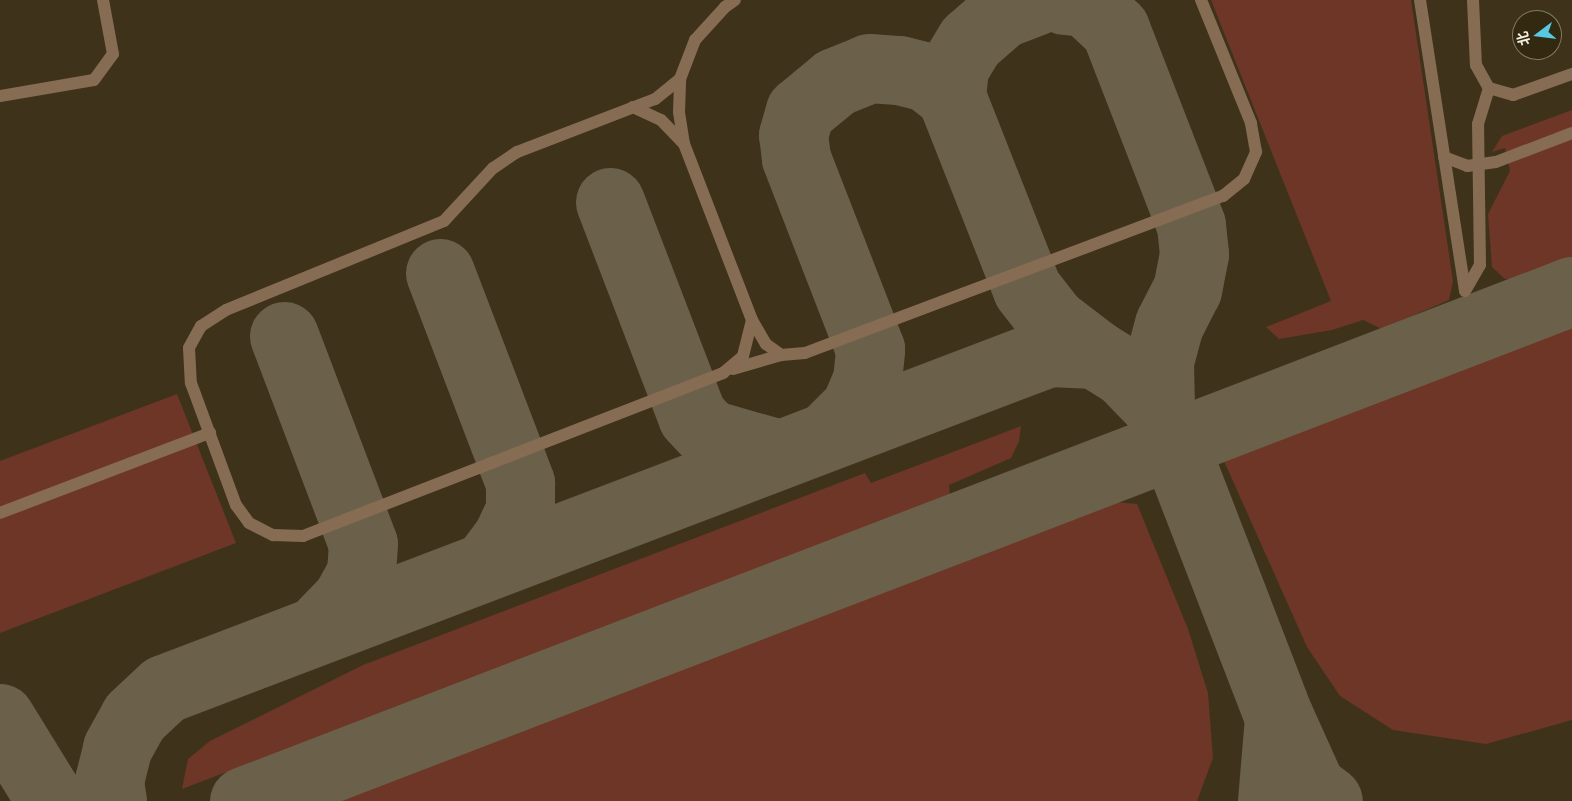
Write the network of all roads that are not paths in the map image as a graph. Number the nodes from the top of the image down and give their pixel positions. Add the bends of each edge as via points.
1 (103, 0) edge
2 (735, 0) edge
3 (1201, 0) edge
4 (1420, 0) edge
5 (1473, 0) edge
6 (1572, 74) edge
7 (680, 79) junction
8 (1489, 88) junction
9 (0, 96) edge
10 (633, 107) junction
11 (1572, 133) edge
12 (684, 144) junction
13 (1444, 157) junction
14 (1478, 165) junction
15 (752, 320) junction
16 (781, 355) junction
17 (723, 373) junction
18 (210, 434) junction
19 (0, 514) edge

1 - 9 street via 113,54 94,80
2 - 7 street via 724,7 695,40
3 - 16 street via 1251,124 1256,152 1244,179 1223,196 805,354
4 - 13 street
5 - 8 street via 1476,65
6 - 8 street via 1512,95
7 - 10 street via 655,99
7 - 12 street via 679,112
8 - 14 street via 1478,124
10 - 12 street via 661,120
10 - 18 street via 518,152 493,168 444,221 226,310 200,326 189,348 191,383
11 - 14 street via 1496,162
12 - 15 street
13 - 14 street via 1467,166
13 - 14 street via 1465,291 1480,265
15 - 16 street via 766,344
15 - 17 street via 743,356
16 - 17 street via 754,360
17 - 18 street via 303,536 273,534 249,523 236,505
18 - 19 street

